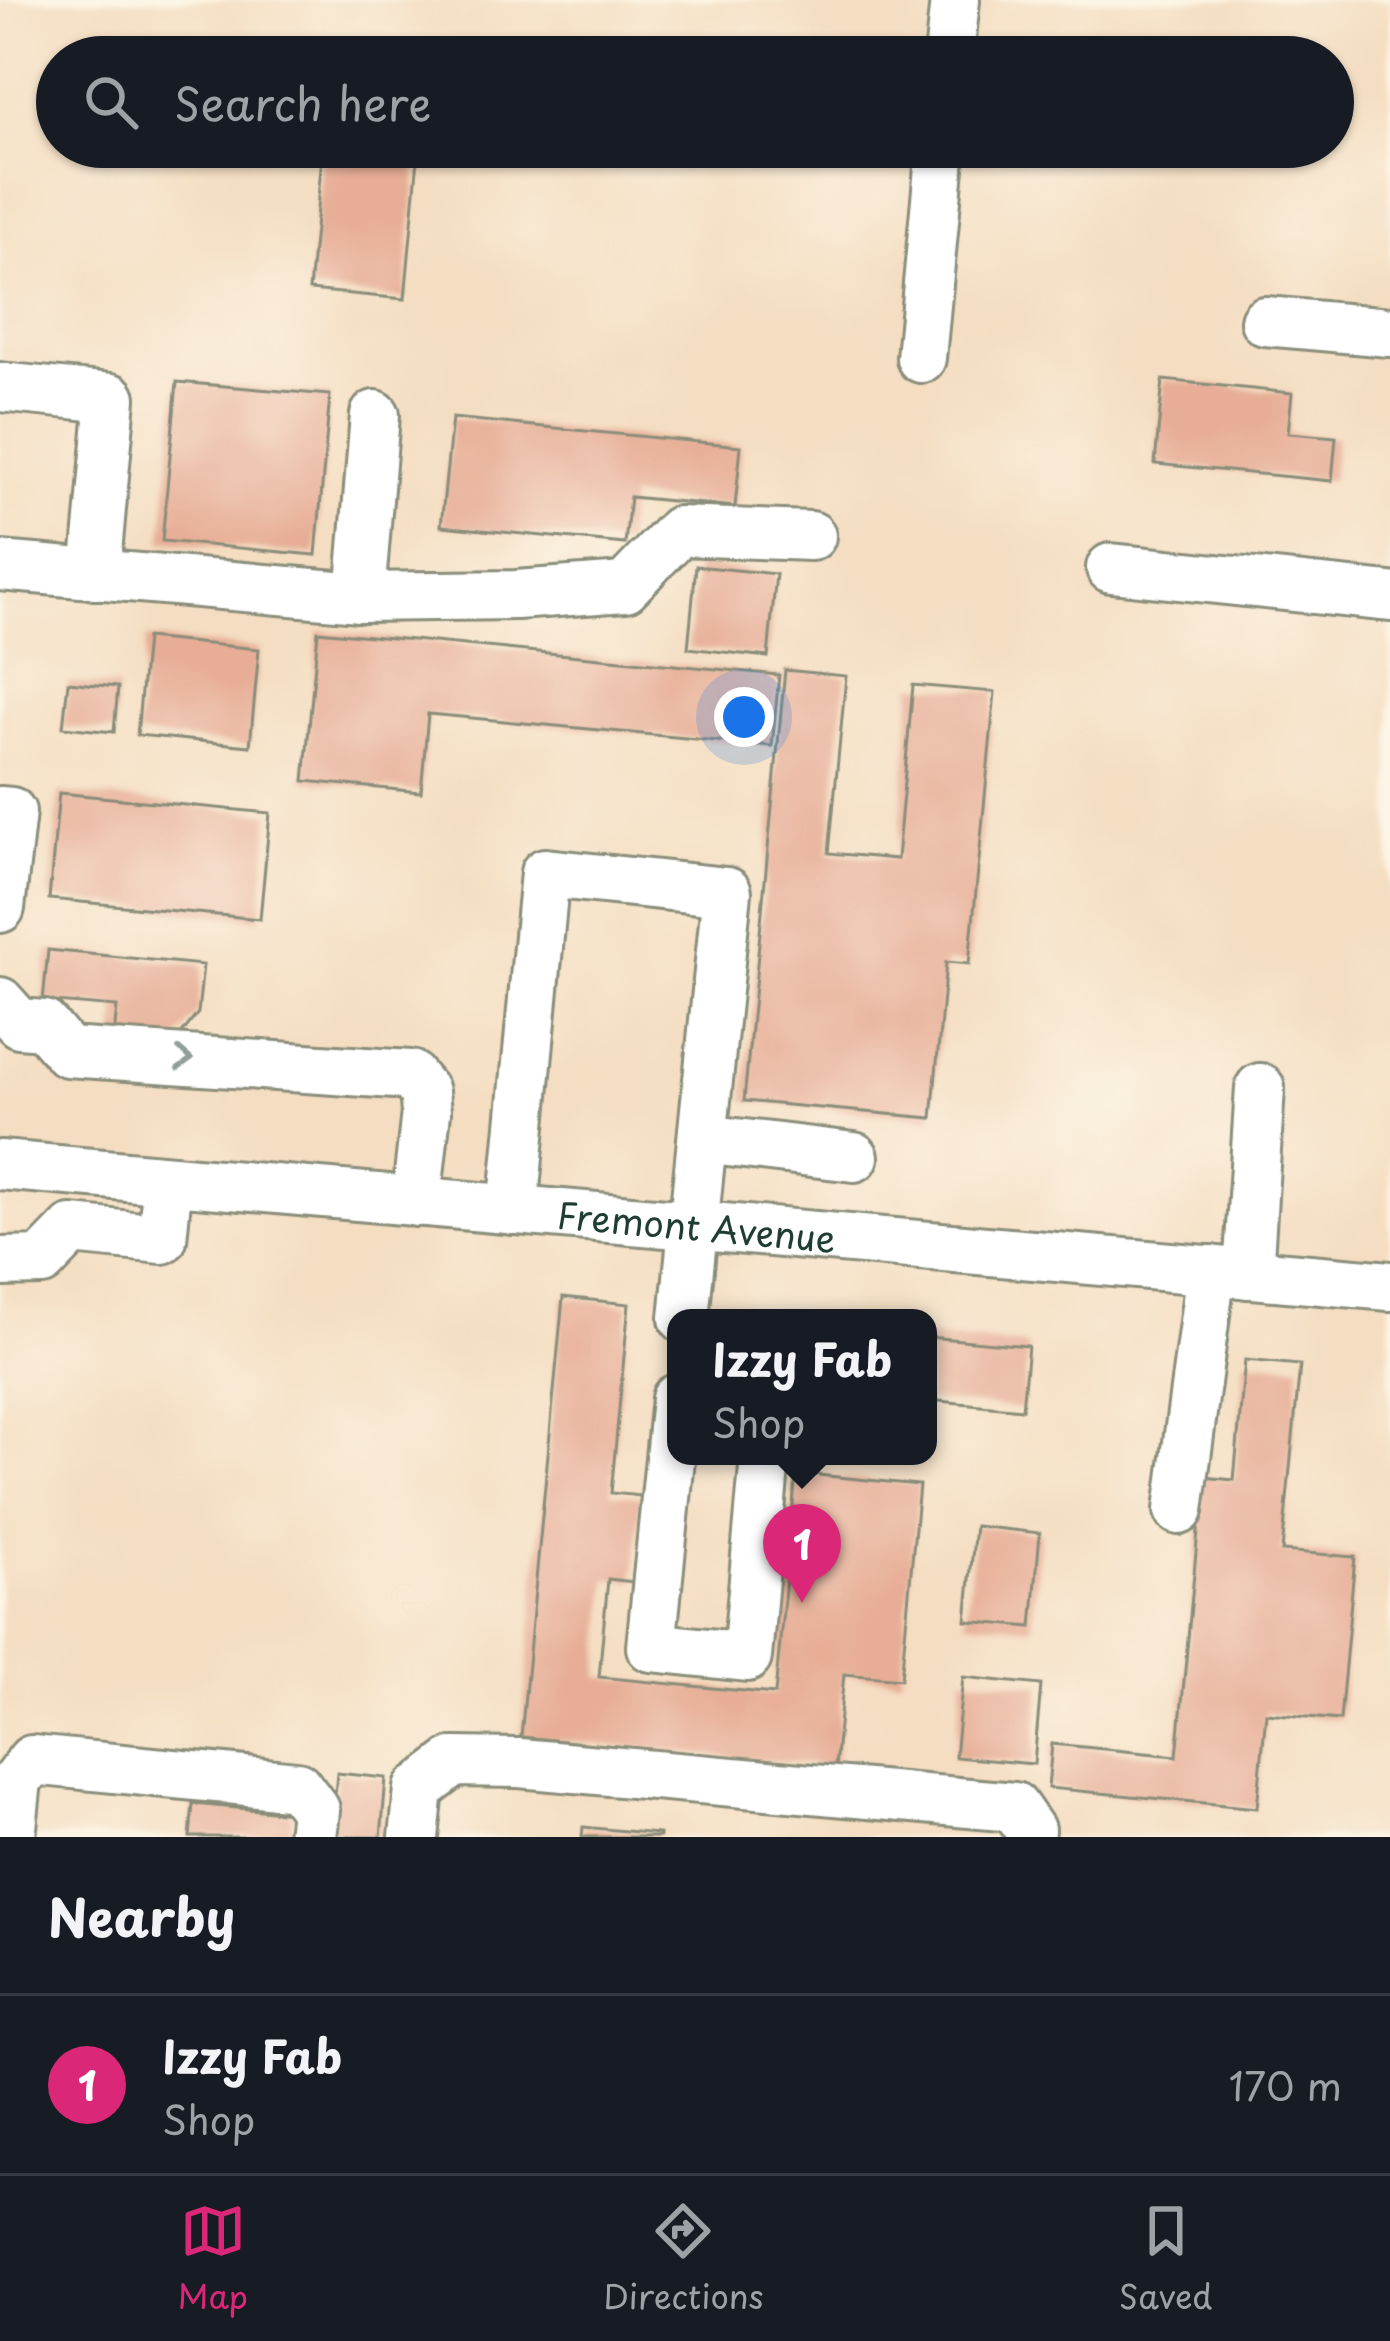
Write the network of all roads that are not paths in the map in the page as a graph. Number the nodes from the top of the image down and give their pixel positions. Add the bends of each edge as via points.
1 (955, 0) edge
2 (951, 36) edge
3 (939, 168) edge
4 (1265, 321) dead end
5 (1390, 332) edge
6 (921, 358) dead end
7 (0, 387) edge
8 (374, 415) dead end
9 (811, 536) dead end
10 (0, 566) edge
11 (1111, 568) dead end
12 (95, 575) junction
13 (360, 597) junction
14 (1390, 597) edge
15 (0, 811) edge
16 (0, 908) edge
17 (0, 1002) edge
18 (1260, 1088) dead end
19 (704, 1139) junction
20 (854, 1157) dead end
21 (0, 1165) edge
22 (169, 1180) junction
23 (416, 1202) junction
24 (513, 1210) junction
25 (696, 1226) junction
26 (0, 1262) edge
27 (1229, 1272) junction
28 (1390, 1286) edge
29 (685, 1309) edge
30 (671, 1465) edge
31 (764, 1465) edge
32 (1179, 1510) dead end
33 (11, 1837) edge
34 (312, 1837) edge
35 (414, 1837) edge
36 (1029, 1837) edge

1 - 2 street
3 - 6 street
4 - 5 street
7 - 12 street via 112,398
8 - 13 street
9 - 13 street via 679,532 625,587
10 - 12 street
11 - 14 street
12 - 13 street
15 - 16 street via 11,812
17 -> 23 street via 19,1022 44,1025 67,1052 410,1075 424,1092 426,1112
18 - 27 street
19 - 20 street
19 - 24 street via 727,892 545,873
19 - 25 street
21 - 22 street, Fremont Avenue
22 - 23 street, Fremont Avenue
22 - 26 street via 162,1239 72,1230 42,1261
23 - 24 street, Fremont Avenue
24 - 25 street, Fremont Avenue
25 - 27 street, Fremont Avenue
25 - 29 street
27 - 28 street, Fremont Avenue
27 - 32 street
30 - 31 street via 651,1647 746,1657
33 - 34 street via 17,1780 32,1760 297,1786 315,1810
35 - 36 street via 418,1789 454,1762 519,1762 1014,1807

